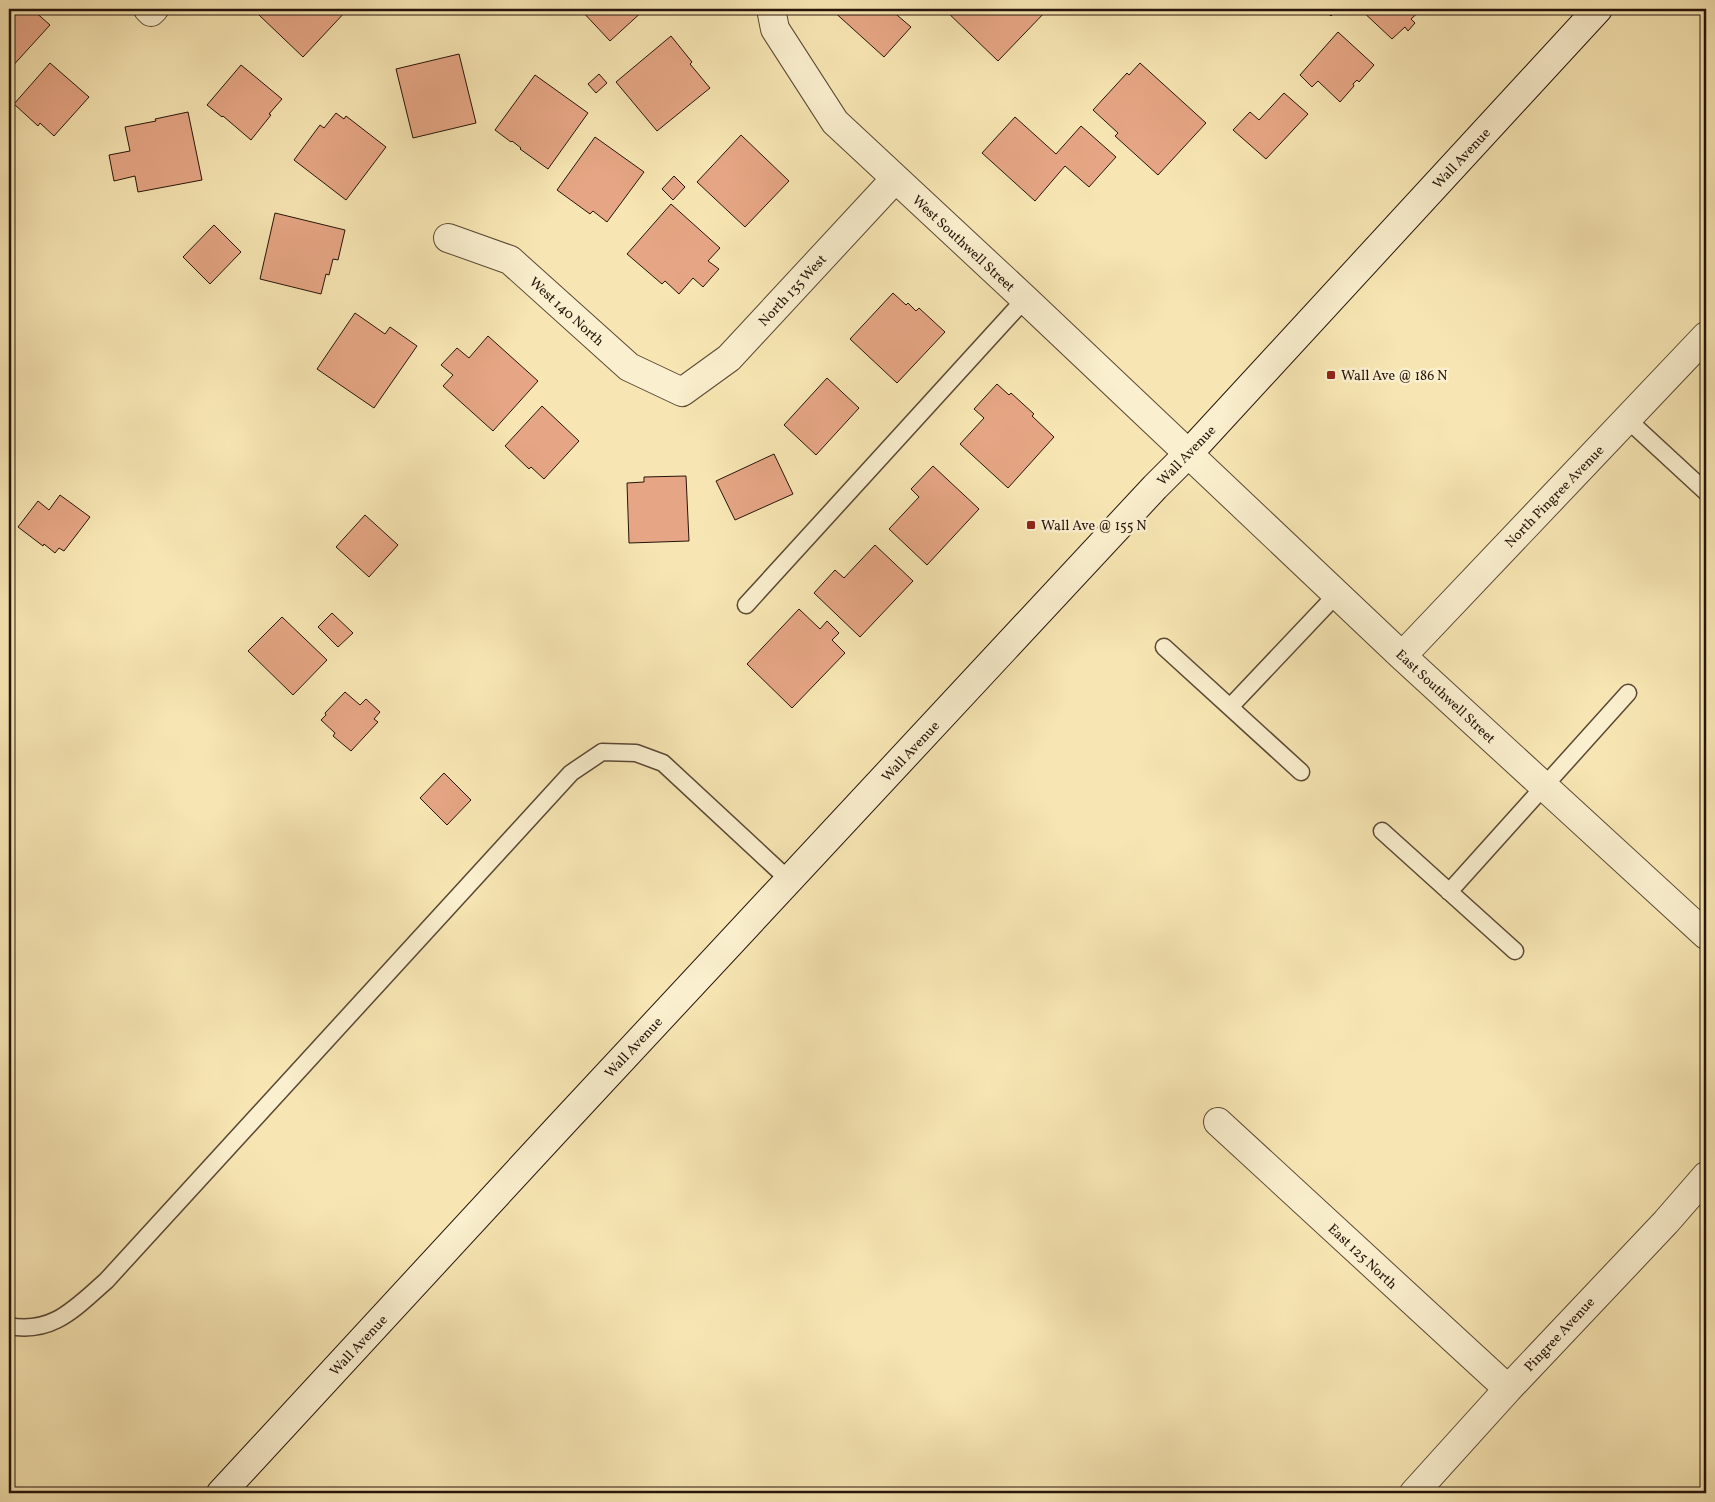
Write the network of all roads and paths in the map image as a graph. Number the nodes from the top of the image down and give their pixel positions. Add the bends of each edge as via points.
1 (771, 9) edge
2 (1598, 9) edge
3 (895, 179) junction
4 (448, 238) dead end
5 (1024, 299) junction
6 (1706, 336) edge
7 (682, 392) joint
8 (1628, 420) junction
9 (1188, 453) junction
10 (1706, 492) edge
11 (1337, 594) junction
12 (746, 605) dead end
13 (1164, 647) dead end
14 (1402, 656) junction
15 (1628, 693) dead end
16 (1230, 707) junction
17 (1302, 772) dead end
18 (1544, 787) junction
19 (1382, 831) dead end
20 (789, 880) junction
21 (1448, 892) junction
22 (1706, 935) edge
23 (1515, 952) dead end
24 (1218, 1122) dead end
25 (1706, 1176) edge
26 (9, 1326) edge
27 (1508, 1389) junction
28 (221, 1493) edge
29 (1414, 1493) edge

1 - 3 street, West Southwell Street via 775,29 835,122
2 - 9 street, Wall Avenue
3 - 5 street, West Southwell Street
3 - 7 street, North 135 West via 729,358
4 - 7 street, West 140 North via 510,260 629,367
5 - 9 street, West Southwell Street
5 - 12 lane
6 - 8 street, North Pingree Avenue
8 - 10 lane
8 - 14 street, North Pingree Avenue
9 - 11 street, East Southwell Street
9 - 20 street, Wall Avenue
11 - 14 street, East Southwell Street
11 - 16 lane
13 - 16 lane
14 - 18 street, East Southwell Street
15 - 18 lane
16 - 17 lane
18 - 21 lane
18 - 22 street, East Southwell Street
19 - 21 lane
20 - 26 lane via 663,763 636,753 602,752 571,773 106,1281 75,1308 50,1324 24,1329
20 - 28 street, Wall Avenue
21 - 23 lane
24 - 27 street, East 125 North
25 - 27 street, Pingree Avenue
27 - 29 street, Pingree Avenue

